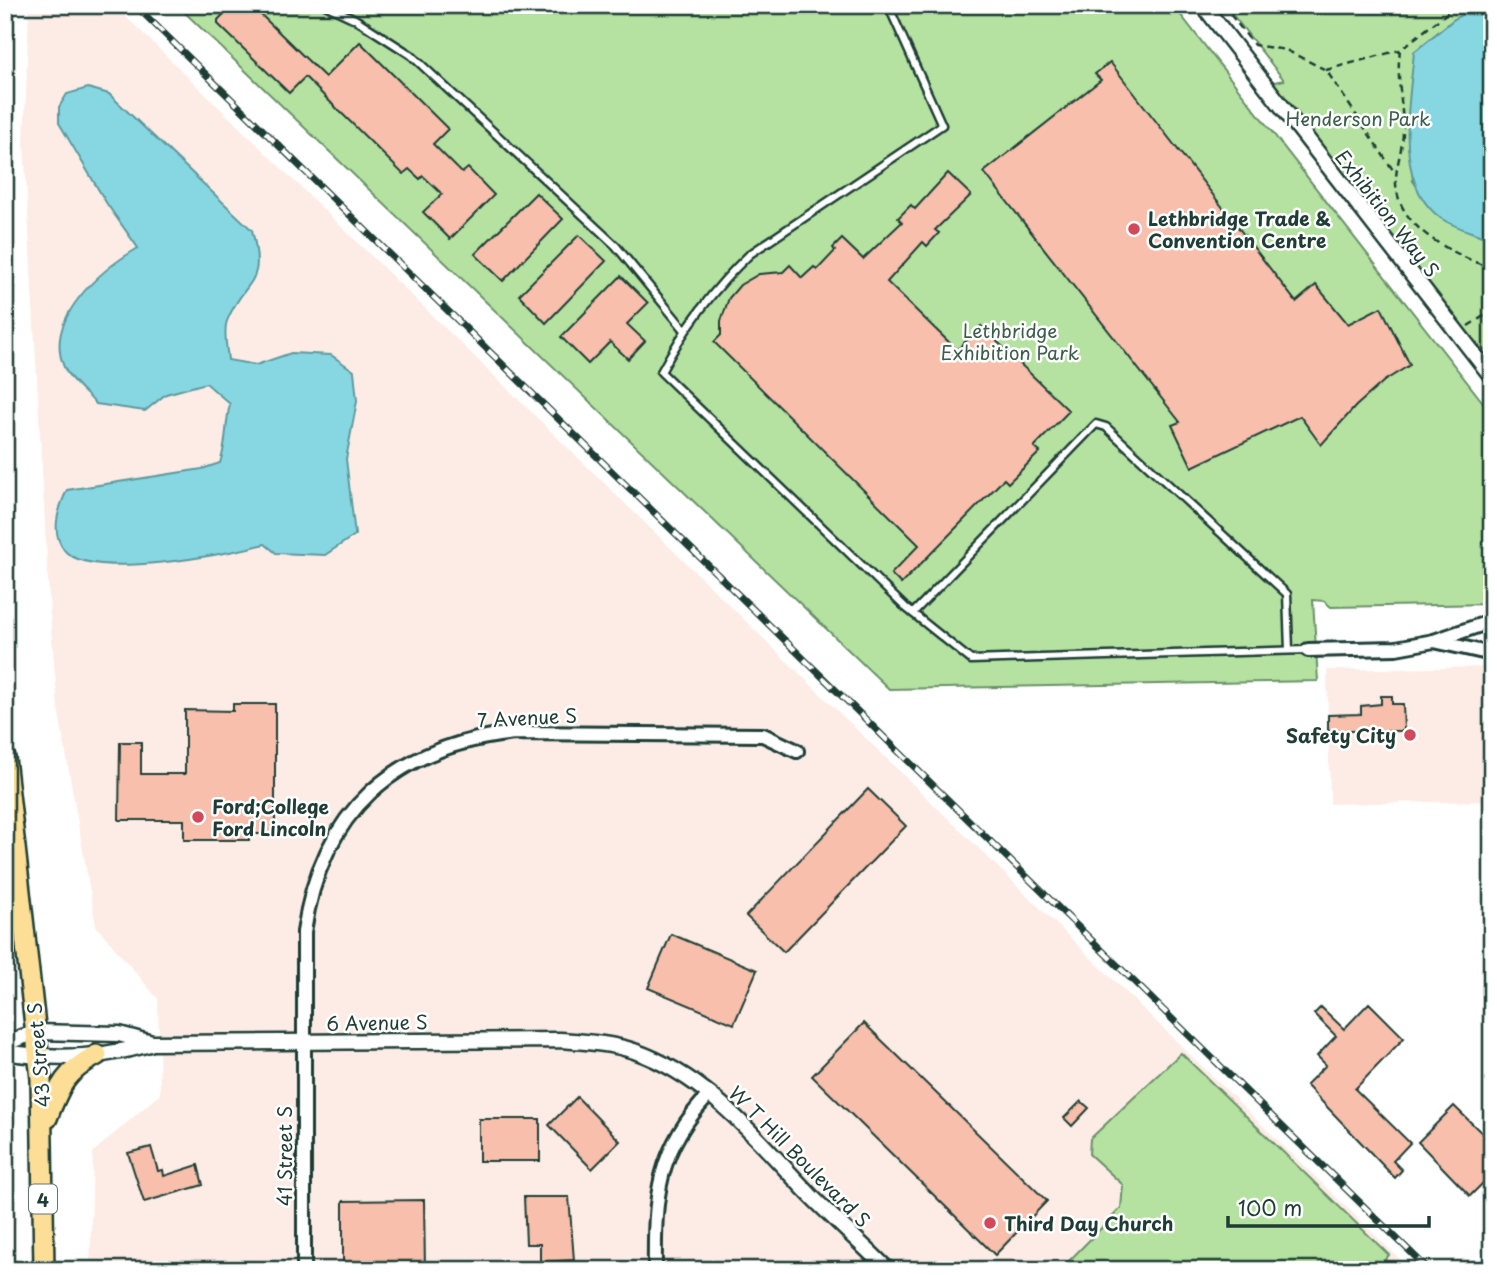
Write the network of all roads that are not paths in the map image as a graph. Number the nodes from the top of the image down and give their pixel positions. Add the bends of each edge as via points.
1 (325, 5) edge
2 (888, 5) edge
3 (1203, 5) edge
4 (684, 329) junction
5 (1492, 377) edge
6 (913, 613) junction
7 (1492, 621) edge
8 (1434, 641) junction
9 (1289, 650) junction
10 (1308, 650) joint
11 (1492, 654) edge
12 (797, 751) dead end
13 (5, 758) edge
14 (37, 1032) junction
15 (302, 1042) junction
16 (5, 1043) edge
17 (152, 1043) junction
18 (602, 1044) joint
19 (5, 1052) edge
20 (97, 1055) junction
21 (40, 1057) junction
22 (710, 1094) junction
23 (43, 1129) junction
24 (44, 1270) edge
25 (304, 1270) edge
26 (655, 1270) edge
27 (888, 1270) edge

1 - 4 lane via 411,55 616,246
2 - 4 lane via 942,125 750,254
3 - 5 street, Exhibition Way S
4 - 6 lane via 661,372
6 - 9 lane via 971,660
6 - 9 lane via 1096,424 1106,427 1287,594
7 - 8 street
8 - 10 street via 1396,648
8 - 11 street
9 - 10 lane
12 - 15 street, 7 Avenue S via 763,735 514,733 476,737 403,766 348,817 319,869 304,932
13 - 14 highway, 43 Street S / 4
14 - 16 street, 6 Avenue S
14 - 17 street, 6 Avenue S via 119,1034
14 - 21 highway, 43 Street S / 4
15 - 17 street, 6 Avenue S
15 - 18 street, 6 Avenue S
15 - 25 street, 41 Street S
17 - 20 street, 6 Avenue S via 116,1055
18 - 22 street, W T Hill Boulevard S via 635,1051
19 - 21 street, 6 Avenue S
20 - 21 street, 6 Avenue S
20 - 23 highway via 65,1079
21 - 23 highway, 43 Street S / 4
22 - 26 street via 682,1126 662,1171 654,1213
22 - 27 street, W T Hill Boulevard S
23 - 24 highway, 43 Street S / 4

